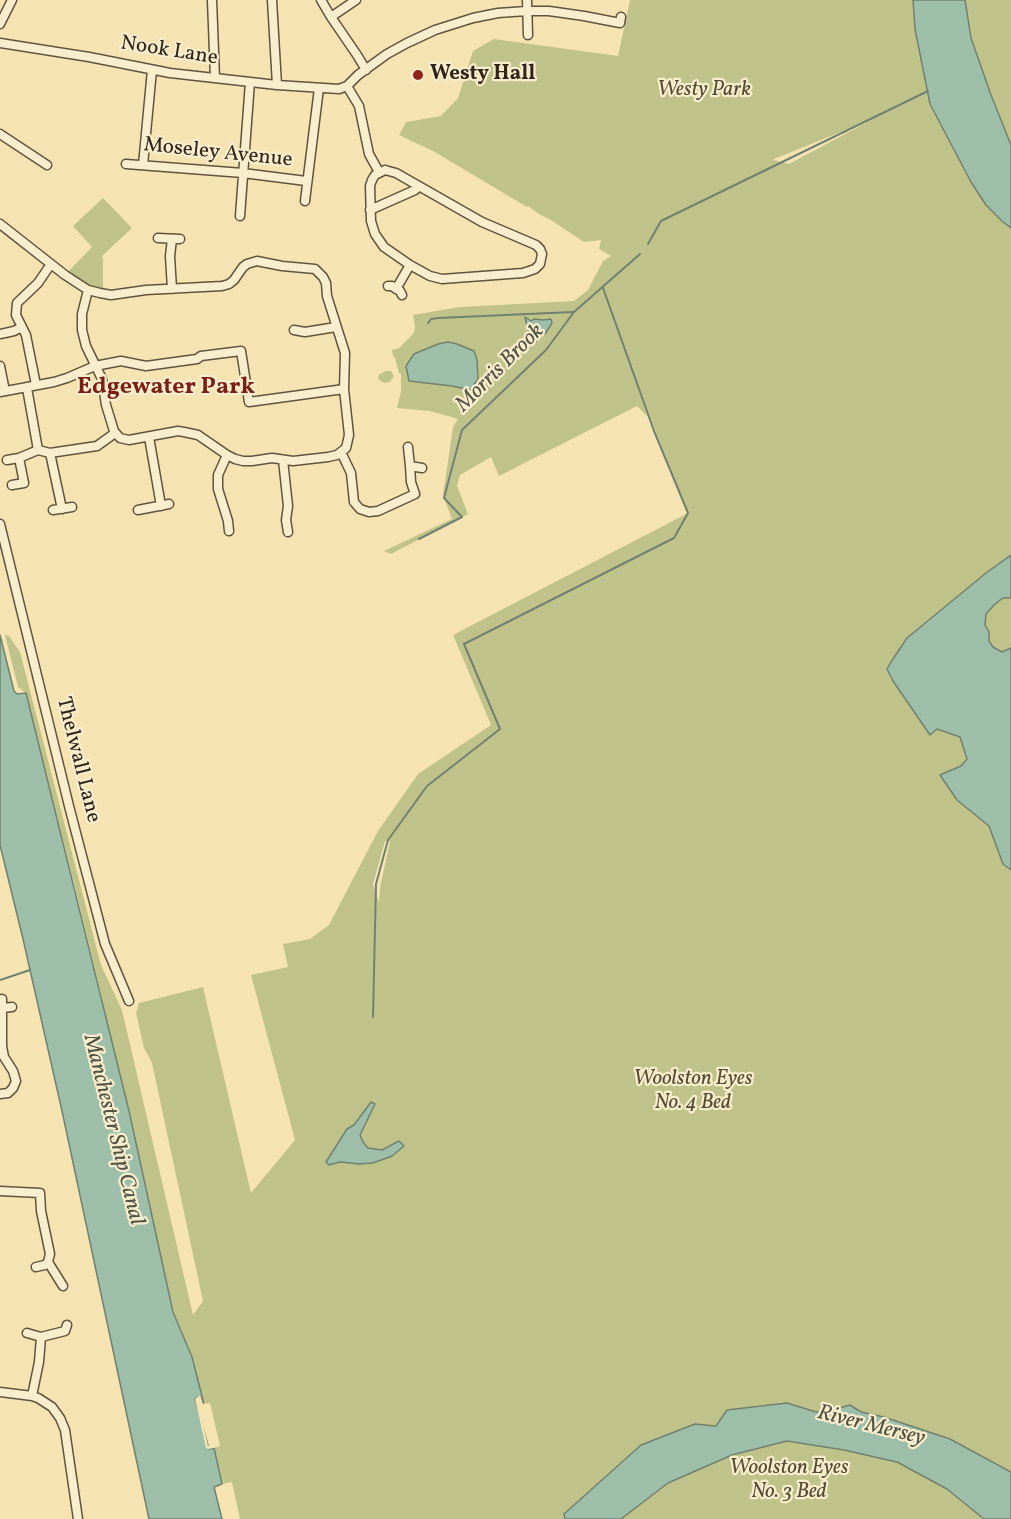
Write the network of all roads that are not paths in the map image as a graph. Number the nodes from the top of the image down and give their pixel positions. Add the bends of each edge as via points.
1 (12, 0) edge
2 (212, 0) edge
3 (272, 0) edge
4 (321, 0) edge
5 (356, 0) edge
6 (526, 0) edge
7 (527, 11) junction
8 (331, 17) junction
9 (621, 17) dead end
10 (0, 24) edge
11 (528, 35) dead end
12 (0, 43) edge
13 (152, 70) junction
14 (366, 70) junction
15 (215, 78) junction
16 (250, 82) junction
17 (277, 85) junction
18 (347, 86) junction
19 (319, 88) junction
20 (0, 134) edge
21 (126, 164) dead end
22 (47, 165) dead end
23 (143, 165) junction
24 (379, 172) junction
25 (243, 173) junction
26 (306, 181) junction
27 (418, 186) junction
28 (305, 201) dead end
29 (370, 210) junction
30 (240, 216) dead end
31 (2, 230) edge
32 (158, 238) dead end
33 (51, 264) junction
34 (410, 265) junction
35 (172, 289) junction
36 (88, 290) junction
37 (395, 290) dead end
38 (22, 327) junction
39 (336, 327) junction
40 (294, 330) dead end
41 (0, 334) edge
42 (0, 366) edge
43 (95, 366) junction
44 (36, 385) junction
45 (27, 388) junction
46 (344, 389) junction
47 (3, 392) edge
48 (115, 433) junction
49 (149, 437) junction
50 (408, 447) dead end
51 (38, 450) junction
52 (341, 452) junction
53 (50, 453) junction
54 (227, 455) junction
55 (19, 458) junction
56 (7, 460) dead end
57 (283, 460) junction
58 (410, 466) junction
59 (422, 468) dead end
60 (12, 485) dead end
61 (63, 509) dead end
62 (138, 510) dead end
63 (0, 524) edge
64 (229, 531) dead end
65 (288, 532) dead end
66 (2, 999) dead end
67 (129, 1001) dead end
68 (12, 1007) dead end
69 (2, 1008) junction
70 (0, 1094) edge
71 (0, 1191) edge
72 (48, 1262) junction
73 (36, 1267) dead end
74 (63, 1286) dead end
75 (67, 1332) dead end
76 (27, 1333) dead end
77 (41, 1337) junction
78 (0, 1392) edge
79 (32, 1396) junction
80 (78, 1519) edge

1 - 10 street
2 - 15 street
3 - 17 street
4 - 8 street
5 - 8 street
6 - 7 street
7 - 9 street via 620,23
7 - 11 street
7 - 14 street via 486,15 435,30 387,54
8 - 14 street
12 - 13 street, Nook Lane
13 - 15 street, Nook Lane
13 - 23 street
14 - 18 street
15 - 16 street, Nook Lane
16 - 17 street, Nook Lane
16 - 25 street
17 - 19 street, Nook Lane
18 - 19 street, Nook Lane
18 - 24 street via 359,106 369,154
19 - 26 street
20 - 22 street
21 - 23 street, Moseley Avenue
23 - 25 street, Moseley Avenue
24 - 27 street via 391,171
24 - 29 street via 370,186
25 - 26 street, Moseley Avenue
25 - 30 street
26 - 28 street
27 - 29 street
27 - 34 street via 482,222 536,245 541,259 536,269 524,273 442,279
29 - 34 street via 375,234 384,247
31 - 33 street
32 - 35 street via 176,239 170,256
33 - 36 street
33 - 38 street via 17,303 16,315
34 - 37 street
35 - 36 street via 111,294
35 - 39 street via 229,284 252,262 309,267 326,283
36 - 43 street via 82,330
38 - 41 street
38 - 44 street
39 - 40 street
39 - 46 street via 345,353
42 - 47 street
43 - 44 street
43 - 46 street via 121,361 146,366 241,351 249,402
43 - 48 street
44 - 45 street
45 - 47 street
45 - 51 street
46 - 52 street via 349,435
48 - 49 street via 129,440
48 - 53 street via 97,446
49 - 54 street via 178,431 191,433
49 - 62 street via 165,505
50 - 58 street
51 - 53 street
51 - 55 street
52 - 57 street
52 - 58 street via 351,473 354,502 369,512 415,494
53 - 61 street
54 - 57 street via 252,462
54 - 64 street via 218,475 218,489
55 - 56 street
55 - 60 street via 24,483
57 - 65 street
58 - 59 street
63 - 67 street, Thelwall Lane via 105,944
66 - 69 street
68 - 69 street
69 - 70 street via 4,1057 16,1082 8,1093
71 - 72 street via 45,1193 40,1211 50,1254
72 - 73 street
72 - 74 street
75 - 77 street
76 - 77 street
77 - 79 street
78 - 79 street
79 - 80 street via 52,1407 63,1423

